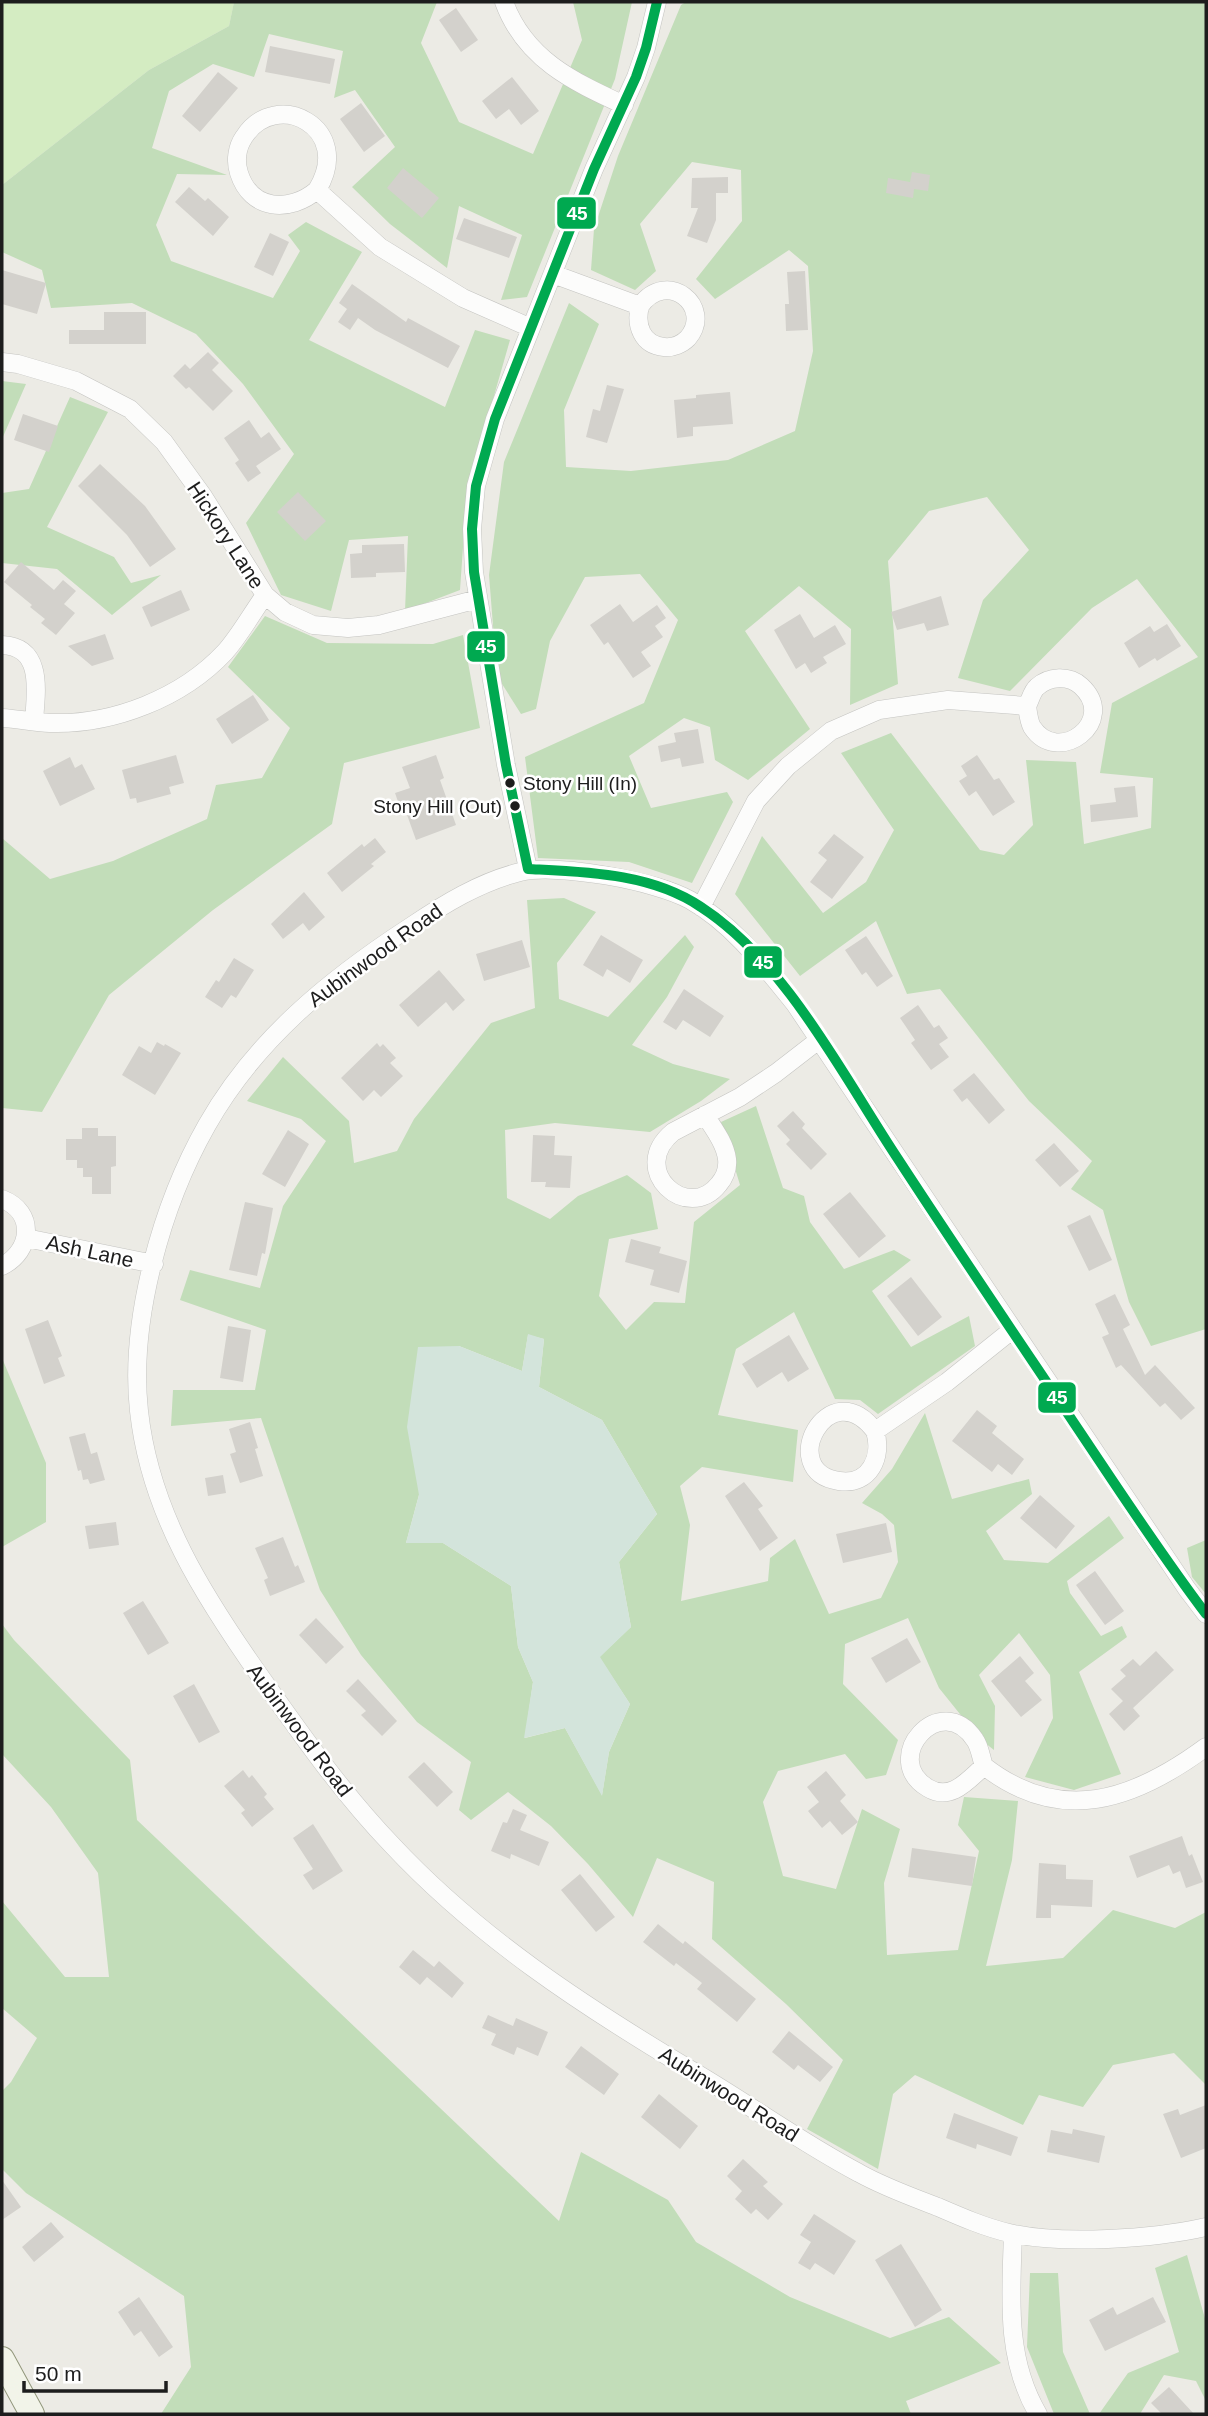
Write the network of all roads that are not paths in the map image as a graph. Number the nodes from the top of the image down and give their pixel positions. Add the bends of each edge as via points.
1 (504, 2) edge
2 (657, 2) edge
3 (624, 105) junction
4 (317, 190) junction
5 (553, 274) junction
6 (640, 306) dead end
7 (531, 328) junction
8 (2, 362) edge
9 (265, 594) junction
10 (478, 599) junction
11 (2, 645) edge
12 (1027, 706) dead end
13 (2, 718) edge
14 (34, 721) junction
15 (528, 869) junction
16 (701, 907) junction
17 (820, 1040) junction
18 (705, 1115) junction
19 (2, 1199) edge
20 (26, 1238) junction
21 (154, 1264) junction
22 (2, 1266) edge
23 (1012, 1330) junction
24 (875, 1431) dead end
25 (1206, 1614) edge
26 (1206, 1747) edge
27 (984, 1766) junction
28 (1206, 2227) edge
29 (1013, 2234) junction
30 (2, 2359) edge
31 (32, 2414) edge
32 (1038, 2414) edge

1 - 3 street via 512,23 535,51 573,81
2 - 3 street via 646,48
3 - 5 street
4 - 4 street via 325,177 326,145 307,121 276,115 248,130 240,142 237,163 252,195 278,206 292,205
4 - 7 street via 380,247 463,298
5 - 6 street
5 - 7 street
7 - 10 street via 495,419 475,486 472,529
8 - 9 street, Hickory Lane via 76,381 130,408 164,442
9 - 10 street, Hickory Lane via 285,612 313,625 348,628 379,625
9 - 14 street via 225,652 186,684 146,705 106,718
10 - 15 street
11 - 14 street via 18,649 33,666
12 - 16 street via 948,700 879,710 831,731 788,765 757,801
13 - 14 street
15 - 16 street via 648,884
15 - 21 street, Aubinwood Road via 458,896 417,922 328,985 278,1031 244,1069 206,1127 174,1198
16 - 17 street via 768,970
17 - 18 street via 776,1073
17 - 23 street
18 - 18 street via 673,1132 658,1150 657,1173 671,1192 682,1197 694,1198 715,1189 726,1169 727,1157
19 - 20 street, Ash Lane via 18,1209
20 - 21 street, Ash Lane
20 - 22 street, Ash Lane via 21,1250
21 - 29 street, Aubinwood Road via 141,1319 137,1379 144,1442 165,1514 224,1626 363,1814 453,1904 517,1957 590,2007 862,2175
23 - 24 street
23 - 25 street
26 - 27 street via 1145,1786 1090,1799 1045,1798 1018,1788
27 - 27 street via 951,1793 939,1793 913,1771 911,1747 933,1723 944,1720 963,1725 977,1742
28 - 29 street, Aubinwood Road via 1081,2238
29 - 32 street via 1012,2336 1023,2383
30 - 31 main road

